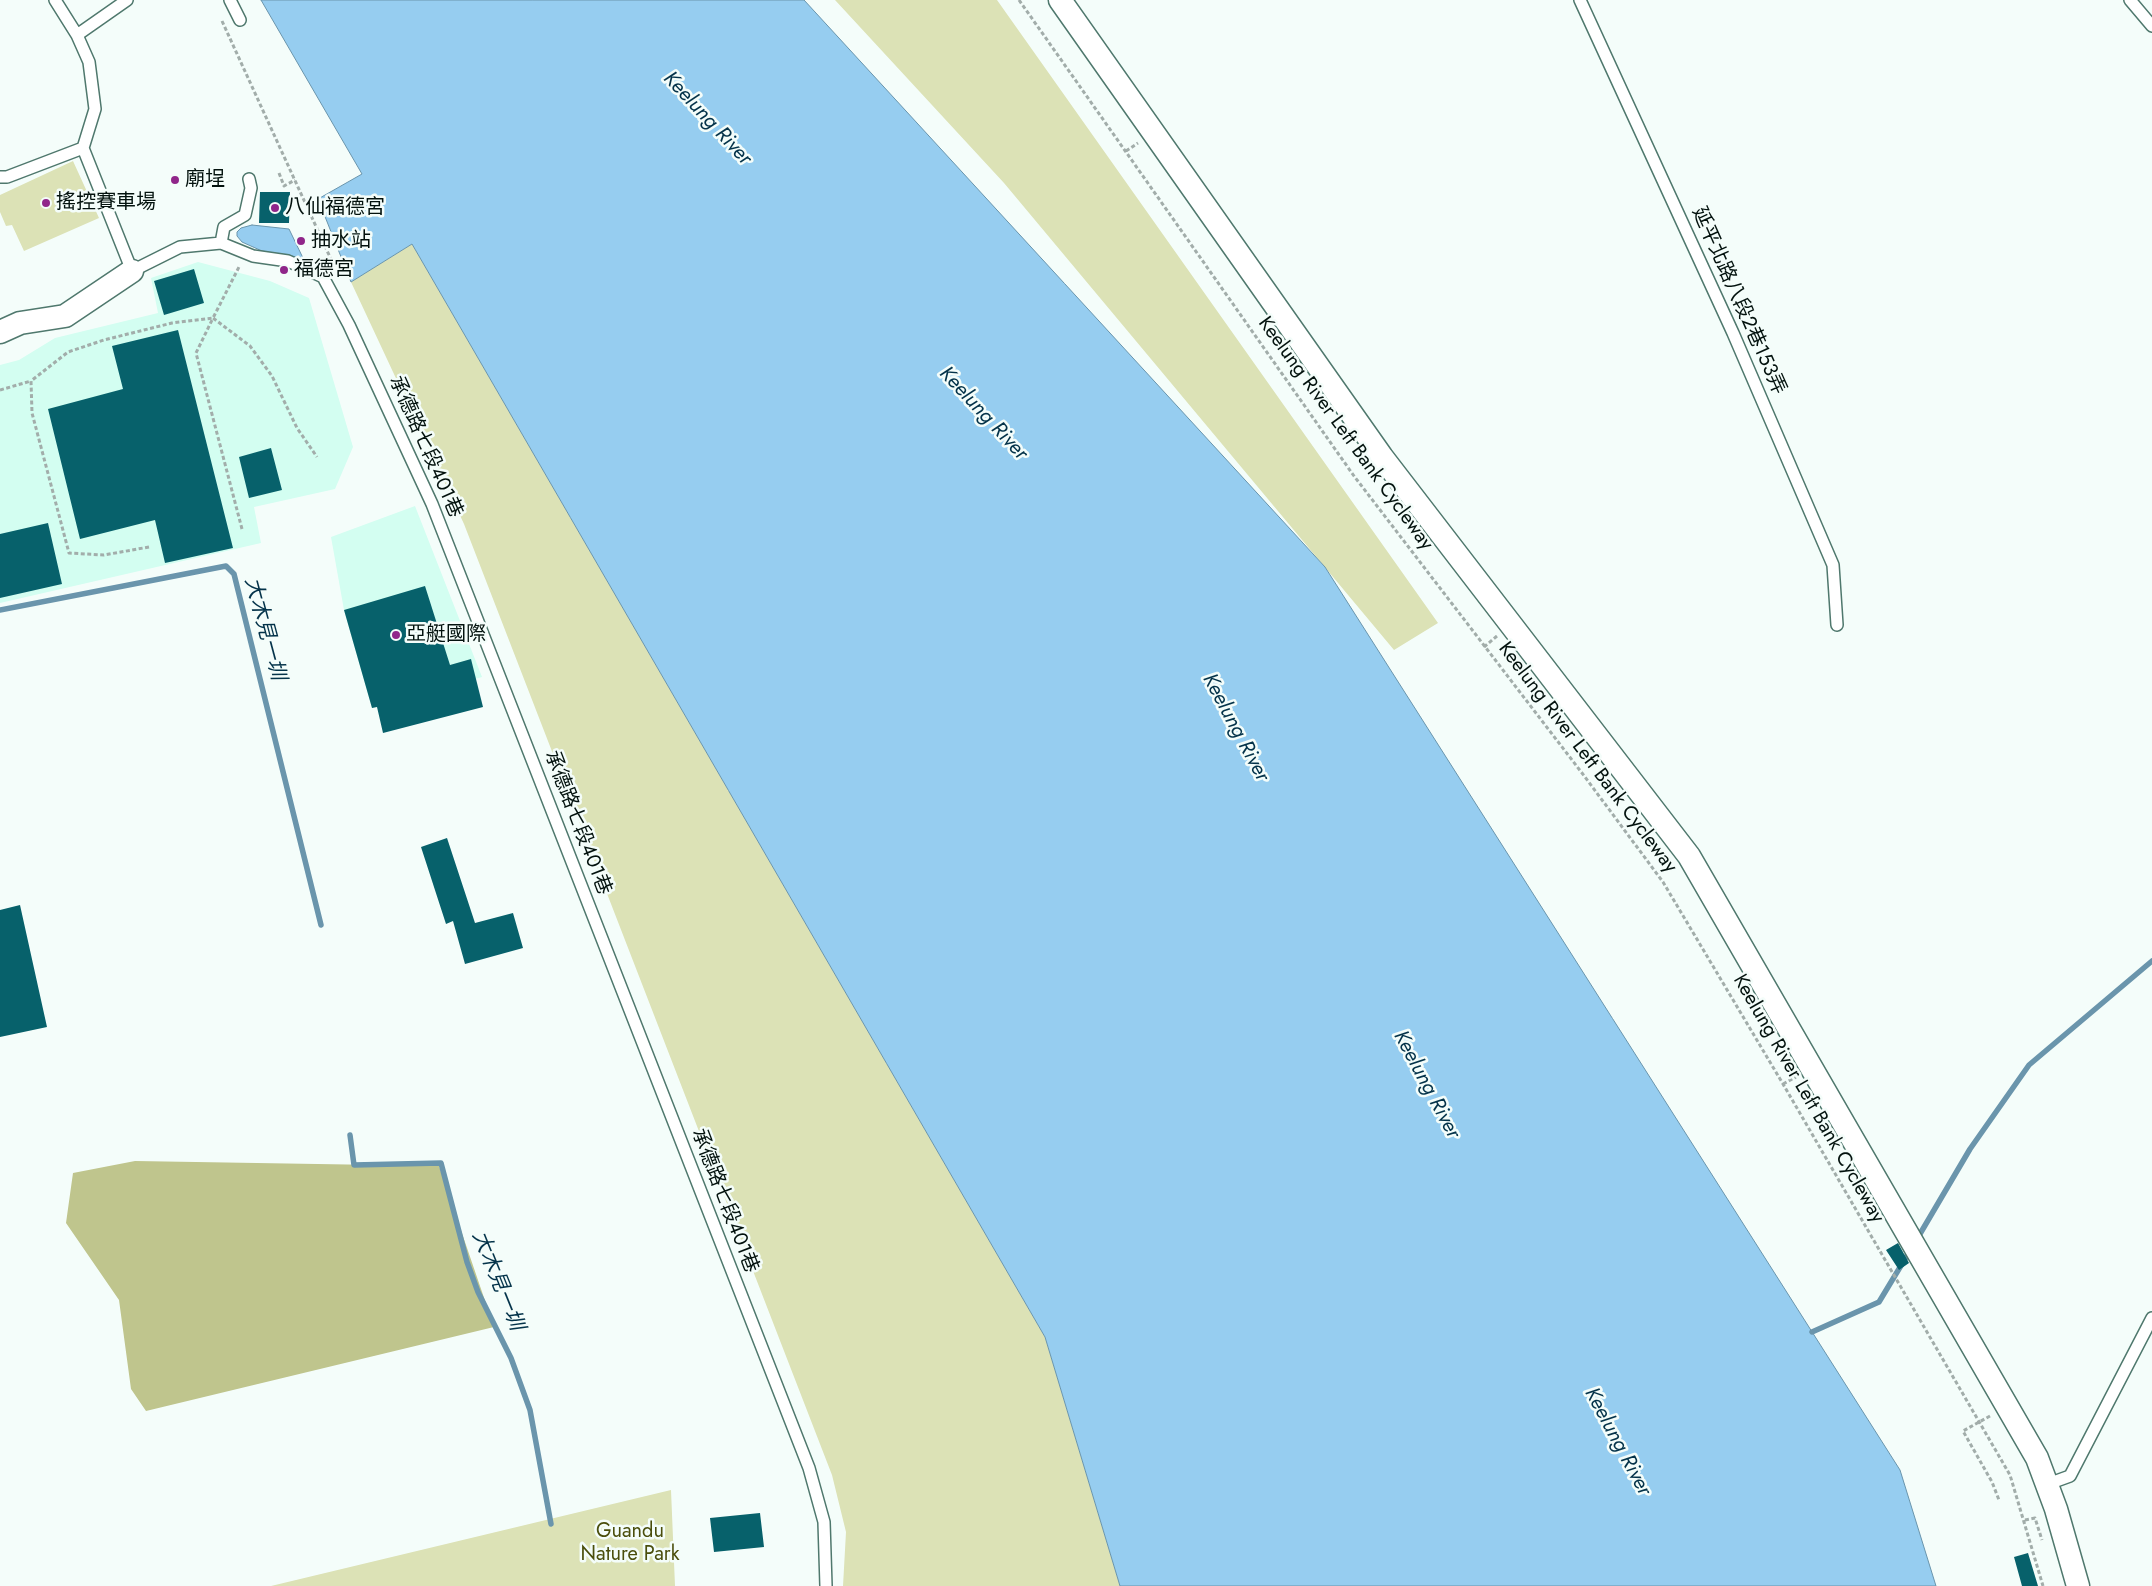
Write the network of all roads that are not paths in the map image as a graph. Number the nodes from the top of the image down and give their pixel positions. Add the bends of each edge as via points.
1 (55, 0) edge
2 (128, 0) edge
3 (230, 0) edge
4 (1060, 0) edge
5 (1580, 0) edge
6 (2130, 0) edge
7 (240, 20) dead end
8 (2152, 26) edge
9 (77, 35) junction
10 (83, 148) junction
11 (0, 177) edge
12 (249, 179) dead end
13 (221, 243) junction
14 (132, 271) junction
15 (1, 328) edge
16 (1837, 625) dead end
17 (2152, 1318) edge
18 (2048, 1484) junction
19 (826, 1586) edge
20 (2078, 1586) edge

1 - 9 lane
2 - 9 lane
3 - 7 lane
4 - 18 street via 1382,457 1689,856 2008,1406
5 - 16 lane, 延平北路八段2巷153弄 via 1733,333 1833,566
6 - 8 lane
9 - 10 lane via 88,62 95,109
10 - 11 lane via 7,178
10 - 14 lane
12 - 13 lane via 251,188 245,215 224,227
13 - 14 lane, 承德路七段401巷 via 180,247
13 - 19 lane, 承德路七段401巷 via 254,256 288,261 323,277 432,504 809,1468 824,1522
14 - 15 street via 65,316
17 - 18 lane via 2070,1476
18 - 20 street

